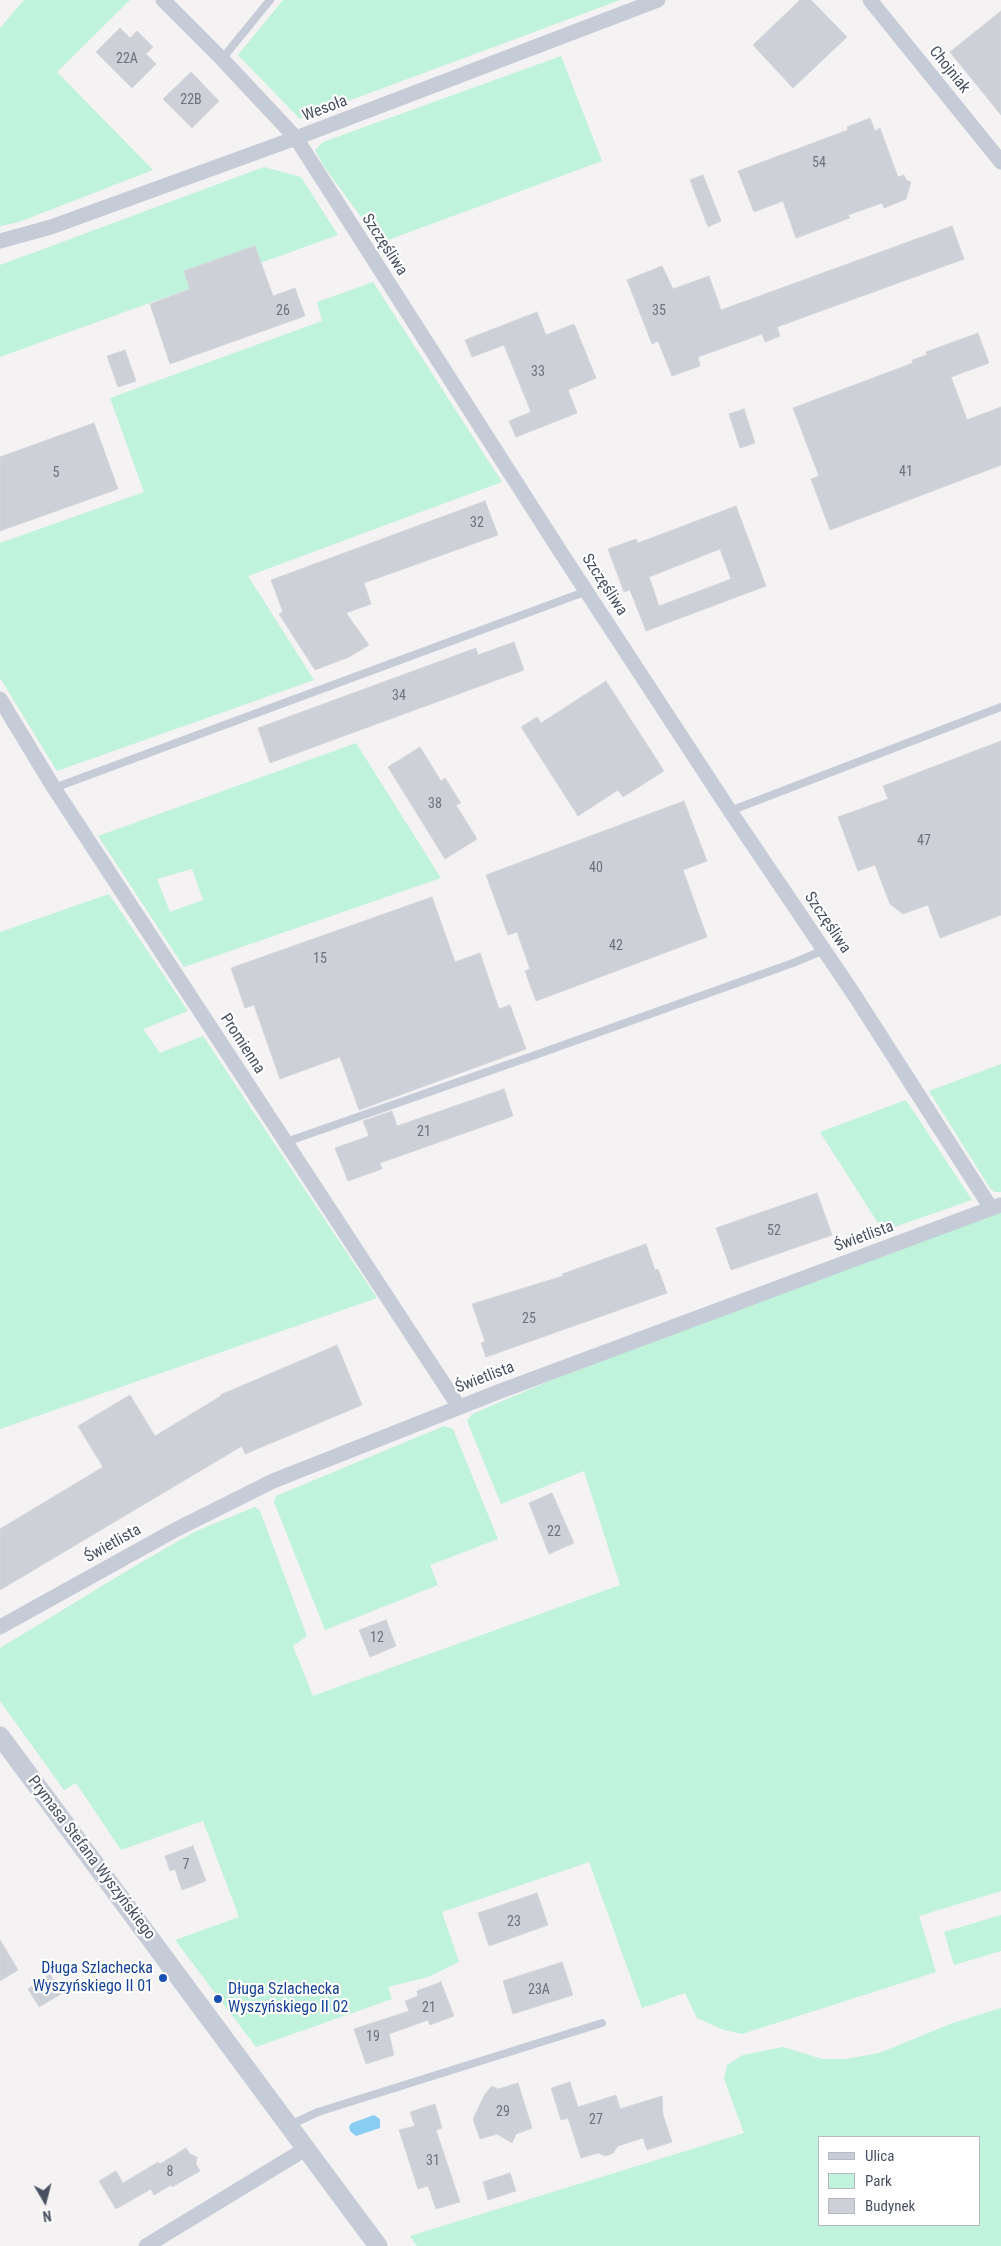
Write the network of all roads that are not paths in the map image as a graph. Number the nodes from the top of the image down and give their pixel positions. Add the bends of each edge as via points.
1 (163, 0) edge
2 (270, 0) edge
3 (658, 0) edge
4 (870, 0) edge
5 (222, 59) junction
6 (296, 138) junction
7 (1001, 162) edge
8 (0, 241) edge
9 (587, 591) junction
10 (0, 699) edge
11 (1001, 707) edge
12 (54, 788) junction
13 (730, 811) junction
14 (824, 950) junction
15 (286, 1142) junction
16 (996, 1206) edge
17 (459, 1407) junction
18 (0, 1627) edge
19 (0, 1736) edge
20 (602, 2023) dead end
21 (290, 2125) junction
22 (306, 2148) junction
23 (146, 2246) edge
24 (378, 2246) edge

1 - 5 street, Szczęśliwa
2 - 5 lane
3 - 6 street, Wesoła
4 - 7 street, Chojniak
5 - 6 street, Szczęśliwa
6 - 8 street, Wesoła via 51,227
6 - 9 street, Szczęśliwa
9 - 12 lane
9 - 13 street, Szczęśliwa
10 - 12 street, Promienna
11 - 13 lane
12 - 15 street, Promienna
13 - 14 street, Szczęśliwa
14 - 15 lane
14 - 16 street, Szczęśliwa
15 - 17 street, Promienna
16 - 17 street, Świetlista
17 - 18 street, Świetlista via 273,1481 175,1530
19 - 21 street, Prymasa Stefana Wyszyńskiego
20 - 21 lane via 318,2112
21 - 22 street, Prymasa Stefana Wyszyńskiego
22 - 23 street
22 - 24 street, Prymasa Stefana Wyszyńskiego

